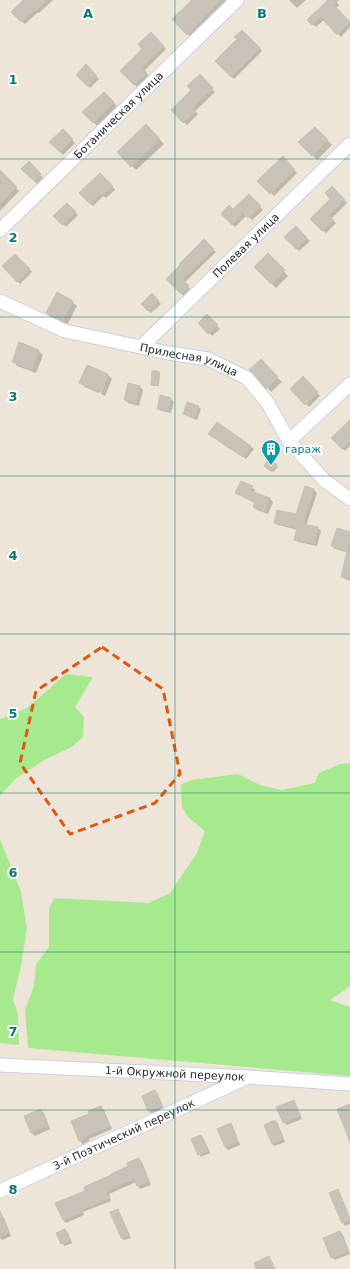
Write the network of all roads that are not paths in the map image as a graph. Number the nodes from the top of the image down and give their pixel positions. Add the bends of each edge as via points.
1 (237, 0) edge
2 (350, 144) edge
3 (0, 230) edge
4 (0, 301) edge
5 (141, 347) junction
6 (350, 384) edge
7 (289, 441) junction
8 (350, 499) edge
9 (0, 1065) edge
10 (248, 1077) junction
11 (350, 1084) edge
12 (0, 1191) edge

1 - 3 street, Ботаническая улица
2 - 5 street, Полевая улица
4 - 5 street, Прилесная улица via 65,331
5 - 7 street, Прилесная улица via 208,359 247,378 267,402
6 - 7 street
7 - 8 street, Прилесная улица via 324,480
9 - 10 street, 1-й Окружной переулок
10 - 11 street, 1-й Окружной переулок
10 - 12 street, 3-й Поэтический переулок

